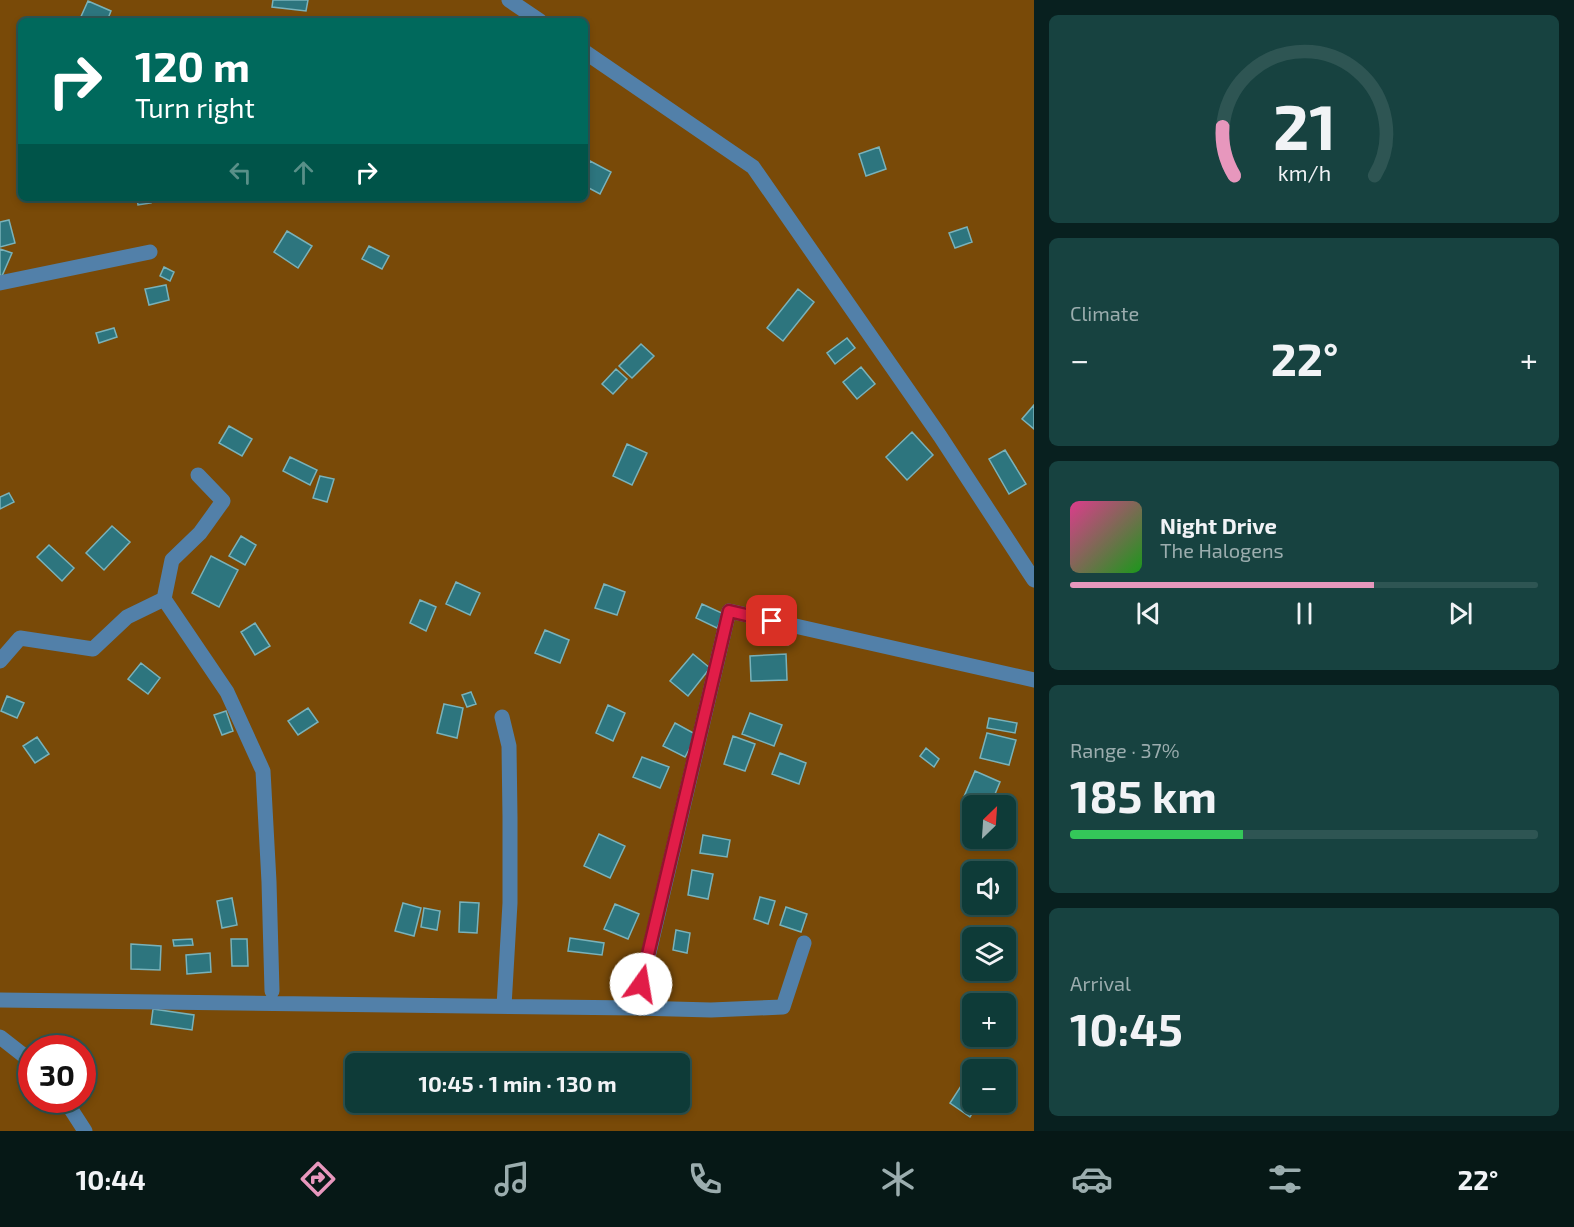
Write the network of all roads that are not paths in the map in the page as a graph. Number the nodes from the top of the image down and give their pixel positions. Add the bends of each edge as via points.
1 (509, 0) edge
2 (536, 18) edge
3 (588, 54) edge
4 (150, 252) dead end
5 (0, 283) edge
6 (198, 475) dead end
7 (1034, 580) edge
8 (164, 599) junction
9 (0, 661) edge
10 (1034, 680) edge
11 (502, 717) dead end
12 (804, 943) dead end
13 (272, 991) dead end
14 (0, 1000) edge
15 (504, 1006) junction
16 (636, 1008) junction
17 (0, 1037) edge
18 (18, 1051) edge
19 (73, 1113) edge
20 (85, 1131) edge

1 - 2 street
3 - 7 street via 753,167 940,436
4 - 5 street
6 - 8 street via 223,501 200,533 172,560
8 - 9 street via 128,617 93,649 20,638
8 - 13 street via 227,692 263,771
10 - 16 street via 729,611
11 - 15 street via 509,746 510,817
12 - 16 street via 783,1007
14 - 15 street
15 - 16 street
17 - 18 street
19 - 20 street

